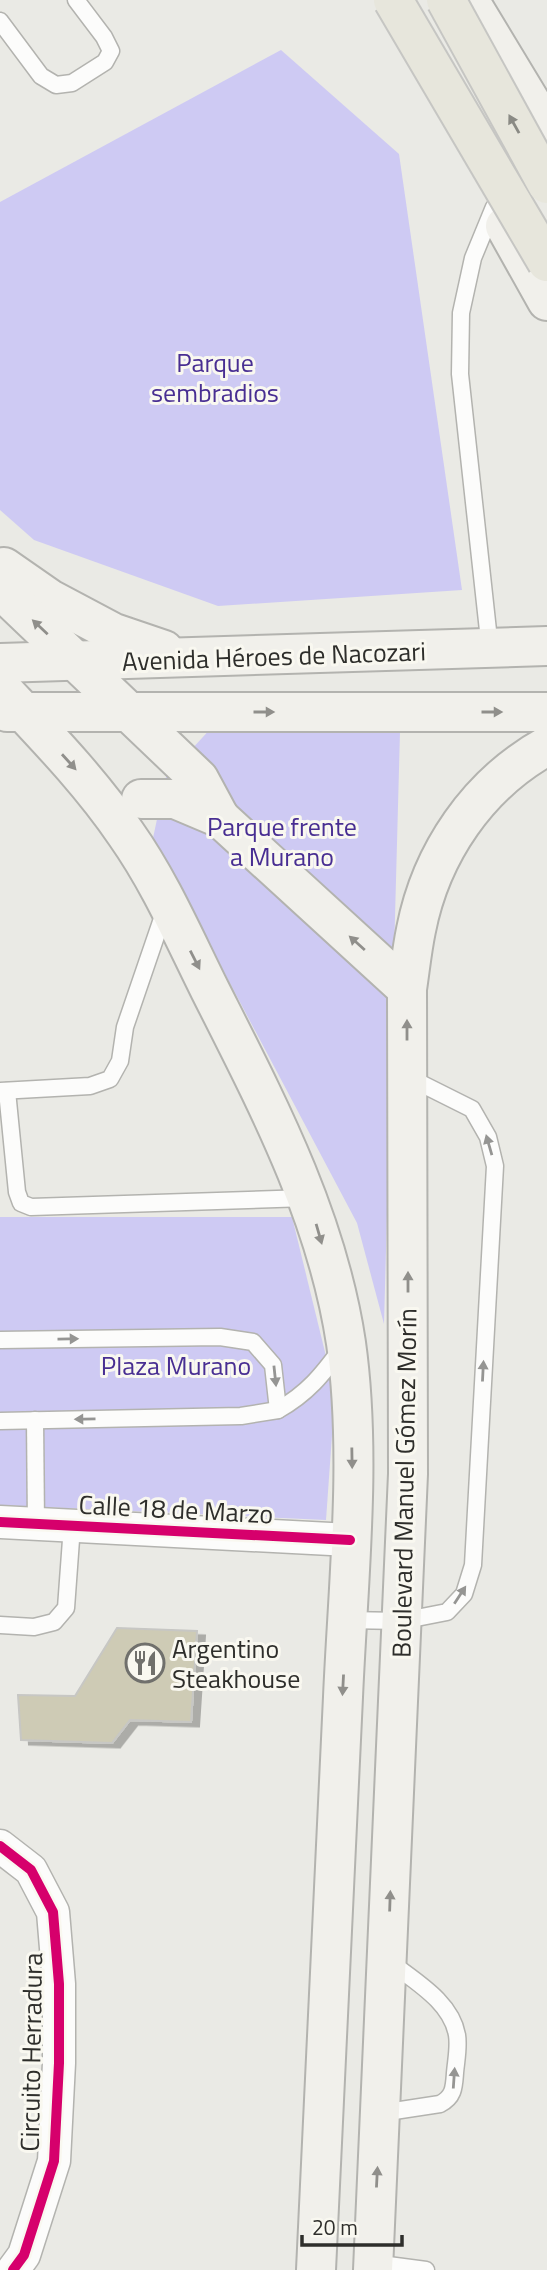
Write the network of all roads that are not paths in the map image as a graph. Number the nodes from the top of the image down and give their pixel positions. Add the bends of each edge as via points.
1 (76, 0) edge
2 (373, 0) edge
3 (393, 0) edge
4 (468, 0) edge
5 (0, 21) edge
6 (428, 29) edge
7 (547, 129) edge
8 (547, 184) edge
9 (494, 207) junction
10 (547, 262) edge
11 (547, 301) edge
12 (0, 564) edge
13 (0, 589) edge
14 (547, 646) edge
15 (490, 649) junction
16 (243, 657) junction
17 (186, 658) junction
18 (76, 661) junction
19 (0, 663) edge
20 (8, 704) edge
21 (196, 712) junction
22 (547, 712) edge
23 (131, 713) junction
24 (547, 746) edge
25 (168, 749) junction
26 (141, 799) junction
27 (220, 818) junction
28 (128, 836) junction
29 (167, 905) junction
30 (407, 989) junction
31 (407, 1077) junction
32 (4, 1091) edge
33 (308, 1198) junction
34 (0, 1340) edge
35 (346, 1343) junction
36 (278, 1410) junction
37 (36, 1420) junction
38 (0, 1421) edge
39 (0, 1522) edge
40 (36, 1524) junction
41 (72, 1526) junction
42 (350, 1540) junction
43 (346, 1620) junction
44 (401, 1621) junction
45 (0, 1625) edge
46 (0, 1846) edge
47 (388, 1960) junction
48 (380, 2113) junction
49 (373, 2266) edge
50 (13, 2270) edge
51 (316, 2270) edge
52 (426, 2270) edge

1 - 5 lane via 111,51 105,62 72,83 56,85 41,76
2 - 6 main road
3 - 10 main road, bridge
4 - 6 lane
4 - 7 main road
8 -> 6 main road, bridge
6 - 9 main road
9 - 11 main road
9 - 15 lane via 473,258 461,313 460,374
12 - 17 main road via 50,599 114,632
18 -> 13 main road
14 - 15 main road, Avenida Héroes de Nacozari
15 - 16 main road, Avenida Héroes de Nacozari
16 - 17 main road, Avenida Héroes de Nacozari
16 - 21 main road
17 - 18 main road, Avenida Héroes de Nacozari
18 - 19 main road, Avenida Héroes de Nacozari
18 - 23 main road
20 - 23 main road, Avenida Héroes de Nacozari
20 -> 28 main road, Boulevard Manuel Gómez Morín via 77,771
21 -> 22 main road, Avenida Héroes de Nacozari
21 - 23 main road, Avenida Héroes de Nacozari
21 - 25 main road
23 - 25 main road
24 - 30 main road, Boulevard Manuel Gómez Morín via 491,786 459,824 436,866 416,927
25 - 26 main road
25 - 27 main road via 200,779
26 - 27 main road via 176,799
26 - 28 main road
30 -> 27 main road
28 - 29 main road, Boulevard Manuel Gómez Morín
29 - 32 lane via 125,1027 120,1061 110,1079 89,1086
29 -> 33 main road, Boulevard Manuel Gómez Morín via 276,1121
31 -> 30 main road, Boulevard Manuel Gómez Morín
44 -> 31 main road, Boulevard Manuel Gómez Morín via 408,1474
44 -> 31 lane via 447,1612 464,1594 473,1566 495,1166 488,1137 472,1109
32 - 33 lane via 17,1192 21,1203 31,1207
33 -> 35 main road, Boulevard Manuel Gómez Morín
34 -> 36 lane via 220,1337 253,1342 274,1365
35 - 36 lane via 316,1383
35 -> 42 main road, Boulevard Manuel Gómez Morín via 351,1404
36 -> 37 lane via 242,1416
37 - 38 lane
37 - 40 lane
39 - 40 street, Calle 18 de Marzo
40 - 41 street, Calle 18 de Marzo
41 - 42 street, Calle 18 de Marzo
41 - 45 lane via 66,1608 54,1622 34,1627
42 - 43 main road, Boulevard Manuel Gómez Morín
43 - 44 lane
43 -> 51 main road, Boulevard Manuel Gómez Morín
47 -> 44 main road, Boulevard Manuel Gómez Morín
46 - 50 street, Circuito Herradura via 30,1870 53,1912 59,1984 54,2161 24,2255
47 - 48 main road, Boulevard Manuel Gómez Morín
48 -> 47 lane via 449,2100 457,2038 443,2005
49 -> 48 main road, Boulevard Manuel Gómez Morín
49 - 52 lane

